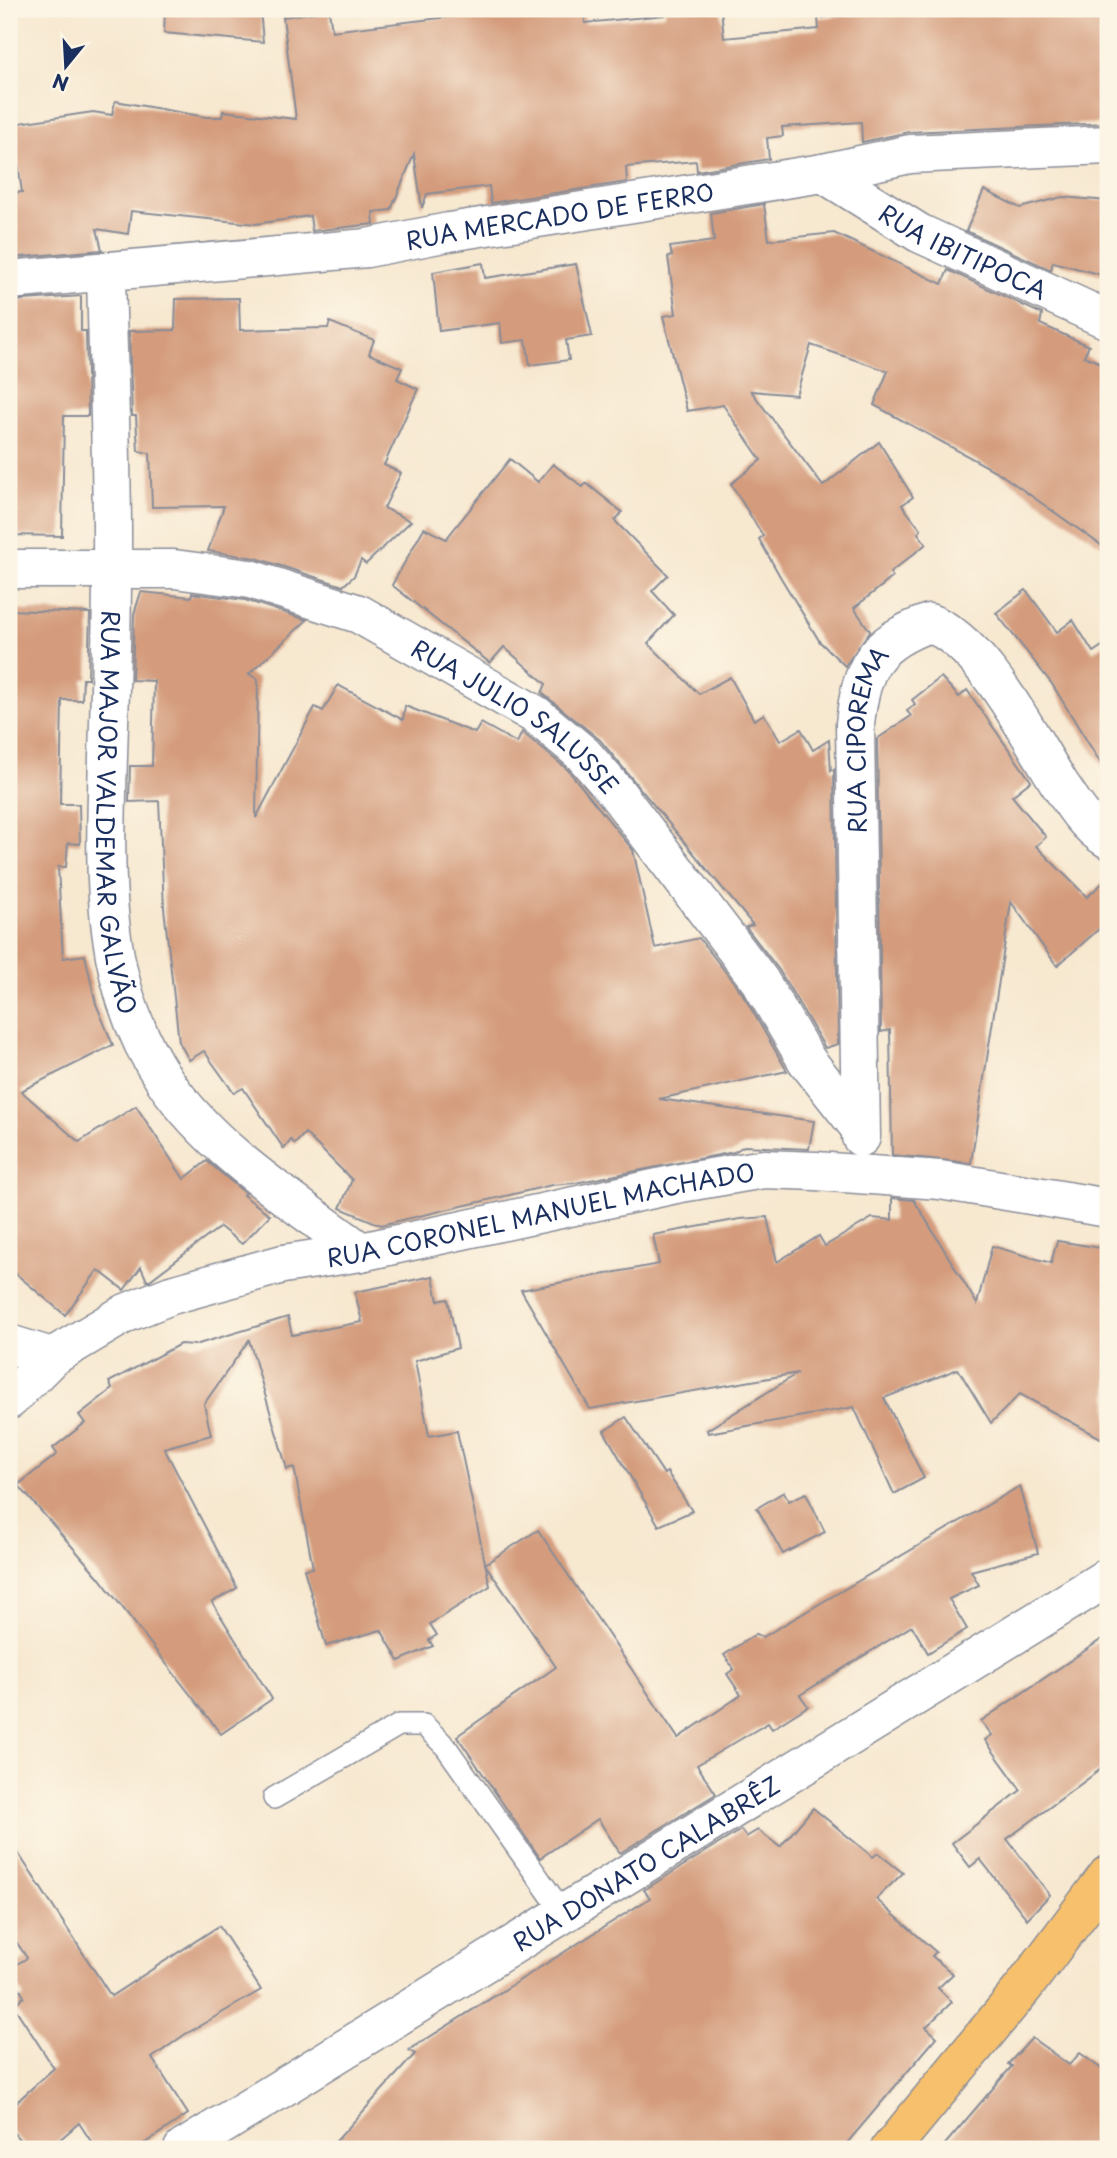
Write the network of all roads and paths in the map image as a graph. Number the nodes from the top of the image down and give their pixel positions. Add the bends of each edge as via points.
1 (1108, 145) edge
2 (823, 173) junction
3 (106, 272) junction
4 (9, 280) edge
5 (1108, 320) edge
6 (9, 569) edge
7 (112, 569) junction
8 (1108, 839) edge
9 (860, 1128) junction
10 (863, 1174) junction
11 (1108, 1208) edge
12 (360, 1252) junction
13 (9, 1344) edge
14 (52, 1357) junction
15 (9, 1400) edge
16 (1108, 1577) edge
17 (274, 1798) dead end
18 (1108, 1875) edge
19 (564, 1914) junction
20 (183, 2149) edge
21 (890, 2149) edge

1 - 2 street, RUA MERCADO DE FERRO via 910,154
2 - 3 street, RUA MERCADO DE FERRO via 367,248
2 - 5 street, RUA IBITIPOCA via 919,233
3 - 4 street, RUA MERCADO DE FERRO
3 - 7 street, RUA MAJOR VALDEMAR GALVÃO
6 - 7 street, RUA JULIO SALUSSE
7 - 9 street, RUA JULIO SALUSSE via 174,569 250,579 359,614 536,715 583,754 615,791 760,981 807,1061
7 - 12 street, RUA MAJOR VALDEMAR GALVÃO via 104,870 114,961 132,1018 164,1080 198,1122
8 - 9 street, RUA CIPOREMA via 1078,812 995,683 957,639 929,623 876,652 866,670 855,724
9 - 10 street, RUA CIPOREMA
10 - 11 street, RUA CORONEL MANUEL MACHADO via 940,1180
10 - 12 street, RUA CORONEL MANUEL MACHADO via 764,1169
12 - 14 street, RUA CORONEL MANUEL MACHADO via 283,1264 171,1295 126,1313
13 - 14 street
14 - 15 street, RUA CORONEL MANUEL MACHADO
16 - 19 street, RUA DONATO CALABRÊZ
17 - 19 lane via 398,1724 424,1725 446,1747
18 - 21 main road via 1023,1988
19 - 20 street, RUA DONATO CALABRÊZ

